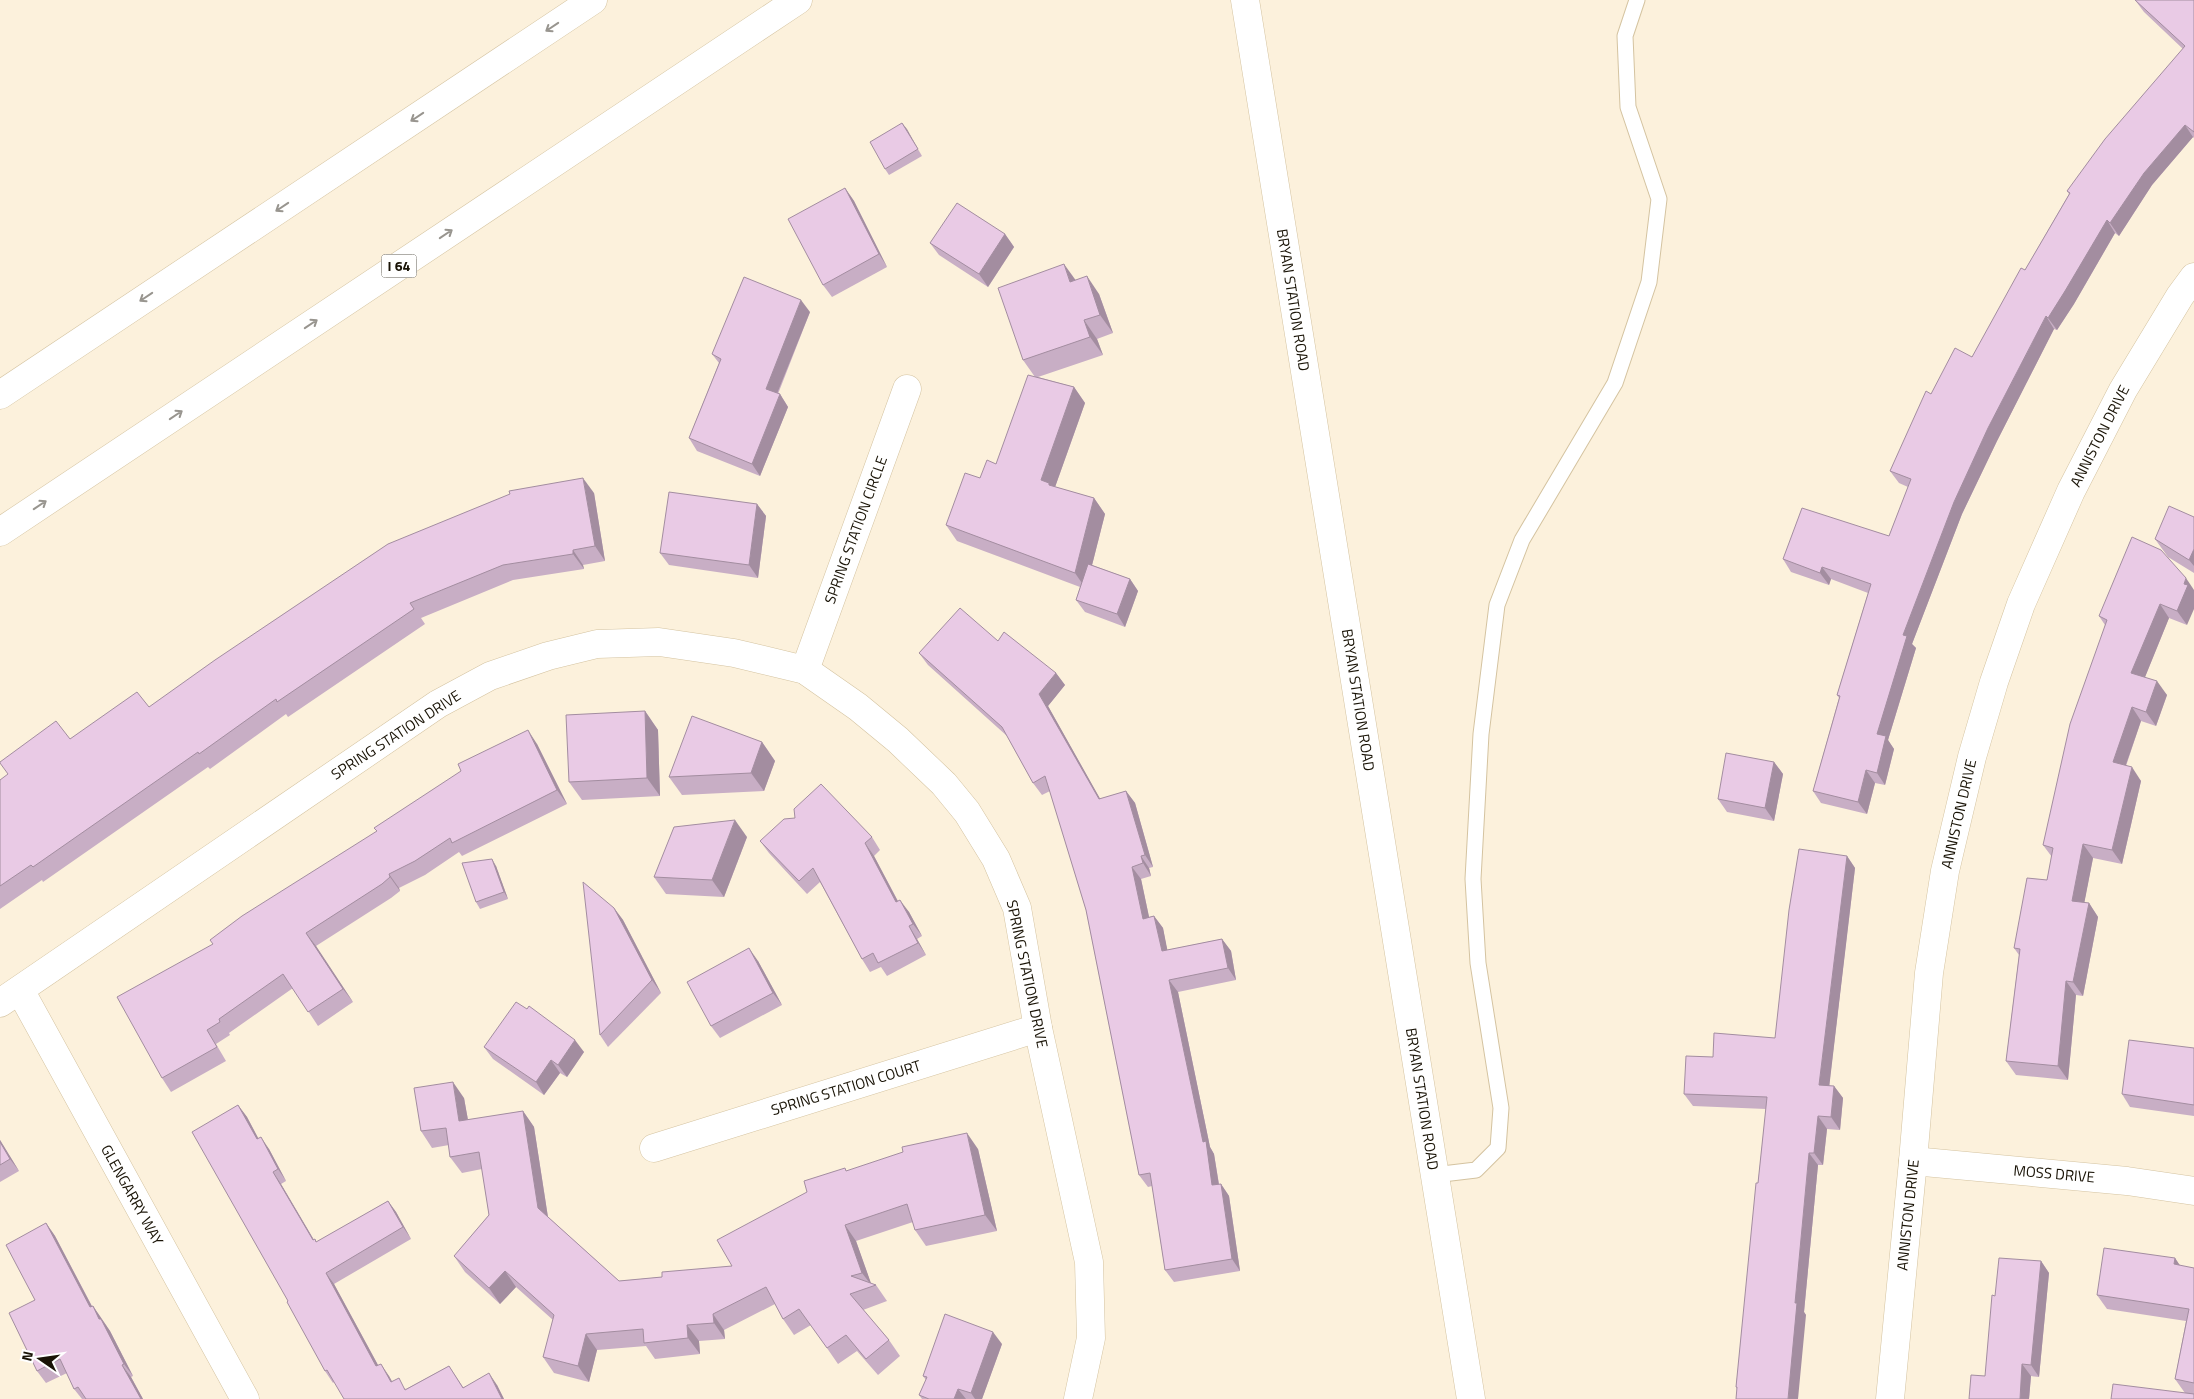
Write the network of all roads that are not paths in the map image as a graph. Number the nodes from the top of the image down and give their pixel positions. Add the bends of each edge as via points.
1 (593, 0) edge
2 (798, 0) edge
3 (1245, 0) edge
4 (1637, 0) edge
5 (2194, 277) edge
6 (907, 390) dead end
7 (0, 394) edge
8 (0, 532) edge
9 (805, 670) junction
10 (10, 996) edge
11 (1038, 1028) junction
12 (654, 1148) dead end
13 (1913, 1162) junction
14 (1434, 1175) junction
15 (2194, 1191) edge
16 (245, 1399) edge
17 (1078, 1399) edge
18 (1470, 1399) edge
19 (1890, 1399) edge

1 -> 7 main road
8 -> 2 main road, I 64
3 - 14 main road, BRYAN STATION ROAD
4 - 14 lane via 1625,36 1628,107 1659,199 1649,282 1615,383 1522,540 1497,605 1481,734 1474,879 1478,963 1500,1108 1498,1148 1476,1170
5 - 13 main road, ANNISTON DRIVE via 2123,390 2071,491 2022,604 1994,682 1945,871 1929,973
6 - 9 main road, SPRING STATION CIRCLE
9 - 10 main road, SPRING STATION DRIVE via 734,653 659,642 597,644 548,656 490,676 438,704
9 - 11 main road, SPRING STATION DRIVE via 898,740 944,784 967,812 996,859 1017,908
10 - 16 main road, GLENGARRY WAY
11 - 12 main road, SPRING STATION COURT
11 - 17 main road, SPRING STATION DRIVE via 1089,1262 1090,1338
13 - 15 main road, MOSS DRIVE via 2127,1181
13 - 19 main road, ANNISTON DRIVE
14 - 18 main road, BRYAN STATION ROAD

